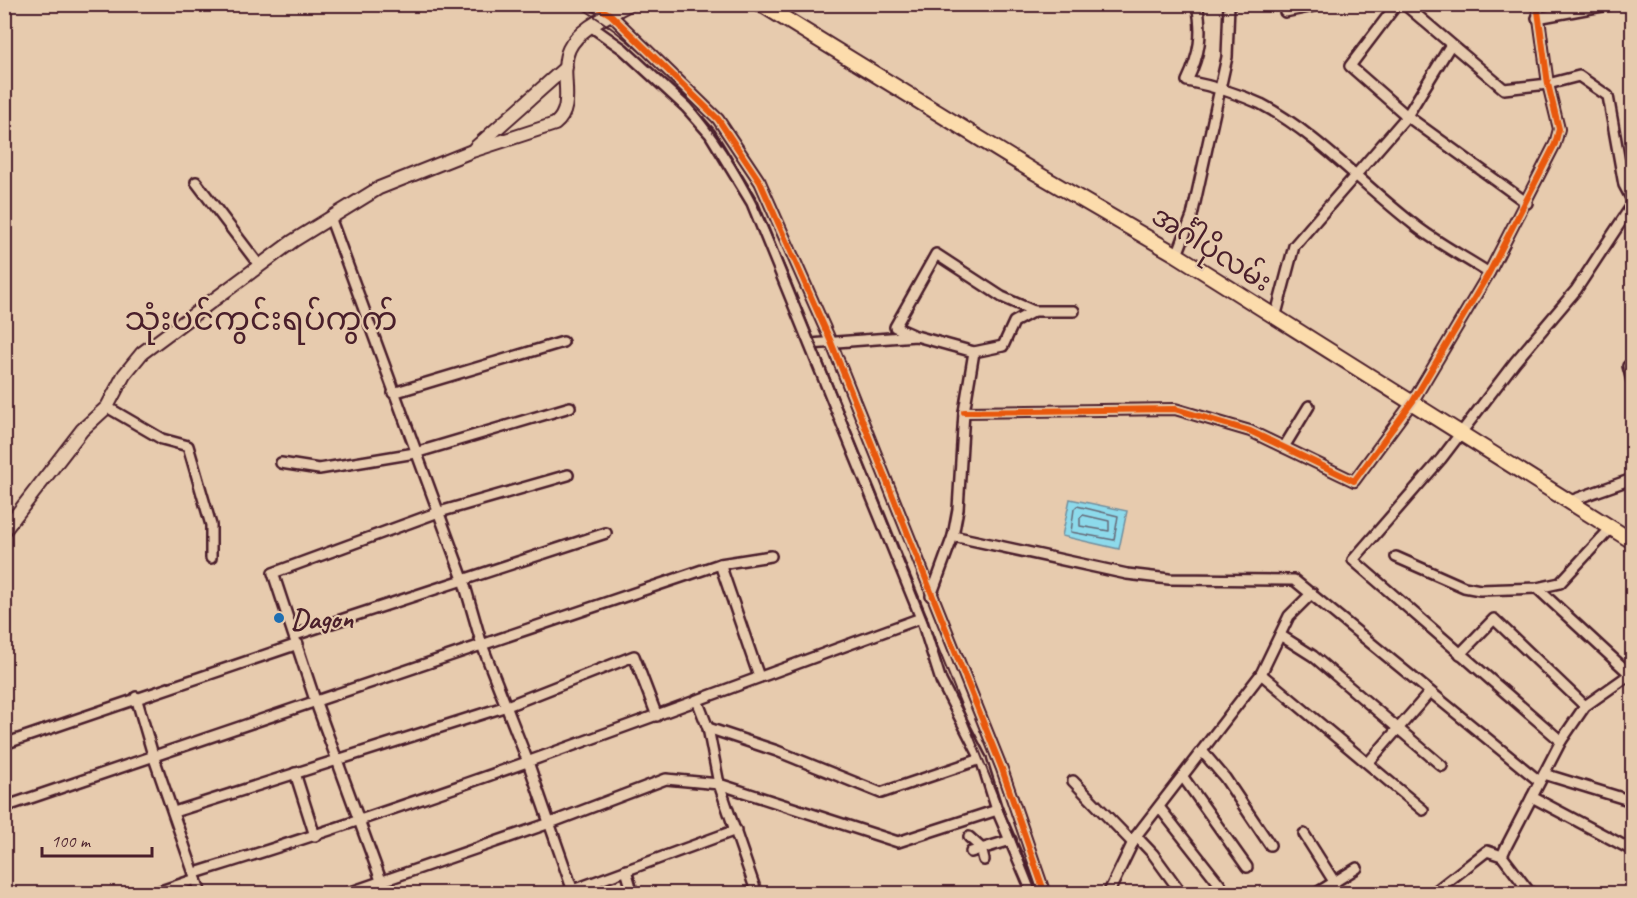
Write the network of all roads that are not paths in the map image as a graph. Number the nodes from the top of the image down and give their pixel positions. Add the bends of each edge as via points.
1 (593, 4) edge
2 (629, 4) edge
3 (761, 4) edge
4 (1197, 4) edge
5 (1229, 4) edge
6 (1324, 4) edge
7 (1397, 4) edge
8 (1404, 4) edge
9 (1537, 4) edge
10 (1613, 4) edge
11 (783, 11) edge
12 (1285, 12) dead end
13 (610, 15) junction
14 (1537, 18) junction
15 (592, 27) junction
16 (1450, 46) junction
17 (566, 68) junction
18 (1548, 84) junction
19 (1221, 88) junction
20 (1407, 116) junction
21 (472, 151) junction
22 (1356, 174) junction
23 (196, 183) dead end
24 (1632, 200) edge
25 (1527, 203) junction
26 (1632, 205) edge
27 (330, 217) junction
28 (1177, 255) junction
29 (259, 265) junction
30 (1489, 273) junction
31 (1034, 311) junction
32 (1074, 311) dead end
33 (1275, 318) junction
34 (916, 336) junction
35 (563, 342) dead end
36 (831, 342) junction
37 (810, 344) junction
38 (974, 352) junction
39 (1628, 366) dead end
40 (1632, 381) edge
41 (393, 393) junction
42 (1413, 401) junction
43 (1309, 406) dead end
44 (108, 407) junction
45 (570, 407) dead end
46 (964, 412) junction
47 (1460, 433) junction
48 (1284, 447) junction
49 (415, 453) junction
50 (281, 463) dead end
51 (568, 475) dead end
52 (1632, 479) edge
53 (1570, 501) junction
54 (436, 513) junction
55 (1611, 528) junction
56 (4, 531) edge
57 (606, 533) dead end
58 (953, 536) junction
59 (1632, 541) edge
60 (771, 556) dead end
61 (1396, 557) dead end
62 (210, 558) dead end
63 (720, 564) junction
64 (463, 579) junction
65 (1537, 588) junction
66 (1312, 593) junction
67 (931, 596) junction
68 (921, 618) junction
69 (1280, 634) junction
70 (297, 639) junction
71 (482, 645) junction
72 (1460, 654) junction
73 (1631, 673) edge
74 (1261, 674) junction
75 (759, 677) junction
76 (1430, 692) junction
77 (136, 697) junction
78 (315, 700) junction
79 (697, 700) junction
80 (507, 706) junction
81 (1585, 706) junction
82 (657, 716) junction
83 (708, 728) junction
84 (1399, 728) junction
85 (1561, 741) junction
86 (4, 744) edge
87 (1202, 751) junction
88 (153, 755) junction
89 (337, 759) junction
90 (981, 759) junction
91 (528, 762) junction
92 (1368, 763) junction
93 (1442, 766) dead end
94 (295, 773) junction
95 (1183, 777) junction
96 (1541, 777) junction
97 (1073, 781) dead end
98 (719, 784) junction
99 (1532, 797) junction
100 (1632, 801) edge
101 (4, 807) edge
102 (1159, 807) junction
103 (997, 810) junction
104 (1424, 810) dead end
105 (174, 812) junction
106 (360, 820) junction
107 (550, 823) junction
108 (736, 830) junction
109 (1304, 834) dead end
110 (315, 836) junction
111 (969, 837) dead end
112 (1134, 839) junction
113 (1011, 840) junction
114 (1270, 845) dead end
115 (976, 850) junction
116 (1632, 850) edge
117 (1502, 856) junction
118 (984, 860) dead end
119 (1247, 867) dead end
120 (1357, 867) dead end
121 (626, 870) junction
122 (196, 876) junction
123 (382, 881) junction
124 (1335, 883) junction
125 (1221, 886) dead end
126 (574, 892) edge
127 (152, 894) edge
128 (201, 894) edge
129 (345, 894) edge
130 (387, 894) edge
131 (562, 894) edge
132 (633, 894) edge
133 (757, 894) edge
134 (1033, 894) edge
135 (1045, 894) edge
136 (1108, 894) edge
137 (1182, 894) edge
138 (1315, 894) edge
139 (1432, 894) edge
140 (1531, 894) edge

1 - 13 street
2 - 13 main road
3 - 11 main road, အင်္ဂါပိုလမ်း
4 - 19 street via 1202,41 1187,81
5 - 19 street via 1227,57
6 - 12 street
7 - 20 street via 1350,66
8 - 16 street
9 - 14 street
10 - 14 street
11 - 28 main road, အင်္ဂါပိုလမ်း via 1031,170
13 - 15 main road
13 - 36 street via 718,119 760,182
14 - 18 street
15 - 17 main road via 569,49
15 - 37 street via 637,61 710,134 752,203
16 - 18 street via 1504,89
16 - 20 street
17 - 21 main road
17 - 21 main road via 563,83 567,105 561,120 533,133
18 - 24 street via 1579,76 1608,96 1624,185
18 - 25 street via 1558,129 1555,144
19 - 22 street via 1283,118
19 - 28 street via 1192,216
20 - 22 street
20 - 25 street
21 - 27 main road via 396,180
22 - 30 street via 1413,224
22 - 33 street via 1294,246
23 - 29 street
25 - 30 street
26 - 47 street via 1576,290
27 - 29 main road
27 - 41 street
28 - 33 main road, အင်္ဂါပိုလမ်း
29 - 44 main road via 142,353 124,375
30 - 42 street
31 - 32 street
31 - 34 street via 1002,297 936,254 896,327
31 - 38 street via 1014,322 1003,346
33 - 42 main road, အင်္ဂါပိုလမ်း
34 - 36 street
34 - 38 street
35 - 41 street
36 - 37 street
36 - 67 street
37 - 68 street
38 - 46 street
39 - 40 street
41 - 49 street
42 - 47 main road, အင်္ဂါပိုလမ်း
42 - 48 street via 1354,481
43 - 48 street
44 - 56 main road via 82,430
44 - 62 street via 162,439 188,446 211,525
45 - 49 street
46 - 48 street via 1175,409 1250,431
46 - 58 street
47 - 53 main road, အင်္ဂါပိုလမ်း
47 - 72 street via 1353,560
49 - 50 street via 319,469
49 - 54 street
51 - 54 street
52 - 53 street
53 - 55 main road, အင်္ဂါပိုလမ်း
54 - 64 street
54 - 70 street via 273,573
55 - 59 main road, အင်္ဂါပိုလမ်း
55 - 65 street via 1560,583
57 - 64 street
58 - 66 street via 1126,574 1168,579 1294,580
58 - 67 street
60 - 63 street
61 - 65 street via 1464,587
63 - 71 street
63 - 75 street
64 - 70 street
64 - 71 street
65 - 73 street
66 - 69 street via 1289,616
66 - 76 street
67 - 135 street via 1002,769
68 - 75 street
68 - 90 street via 941,681
69 - 74 street
69 - 84 street via 1313,656
70 - 77 street
70 - 78 street
71 - 78 street
71 - 80 street
72 - 81 street via 1494,619
72 - 85 street
73 - 81 street
74 - 87 street
74 - 92 street
75 - 79 street
76 - 84 street
76 - 96 street
77 - 86 street
77 - 88 street
78 - 88 street
78 - 89 street
79 - 82 street
79 - 83 street
80 - 82 street via 634,656
80 - 89 street
80 - 91 street
81 - 85 street
82 - 91 street
83 - 90 street via 881,793
83 - 98 street
84 - 92 street
84 - 93 street
85 - 96 street
87 - 95 street
87 - 114 street
88 - 101 street
88 - 105 street
89 - 94 street
89 - 106 street
90 - 103 street
91 - 106 street
91 - 107 street
92 - 104 street
94 - 105 street
94 - 110 street
95 - 102 street
95 - 119 street
96 - 99 street
96 - 100 street
97 - 112 street
98 - 103 street via 898,842
98 - 107 street via 666,779
98 - 108 street
99 - 116 street
99 - 117 street
102 - 112 street
102 - 125 street
103 - 113 street
105 - 122 street
106 - 110 street
106 - 123 street
107 - 123 street
107 - 126 street
108 - 121 street
108 - 133 street
109 - 124 street
110 - 122 street
111 - 115 street
112 - 136 street
112 - 137 street via 1154,854
113 - 115 street
113 - 134 street
115 - 118 street
117 - 139 street via 1487,851
117 - 140 street
120 - 124 street
121 - 126 street
121 - 132 street
122 - 127 street
122 - 128 street
123 - 129 street
123 - 130 street
124 - 138 street
126 - 131 street

